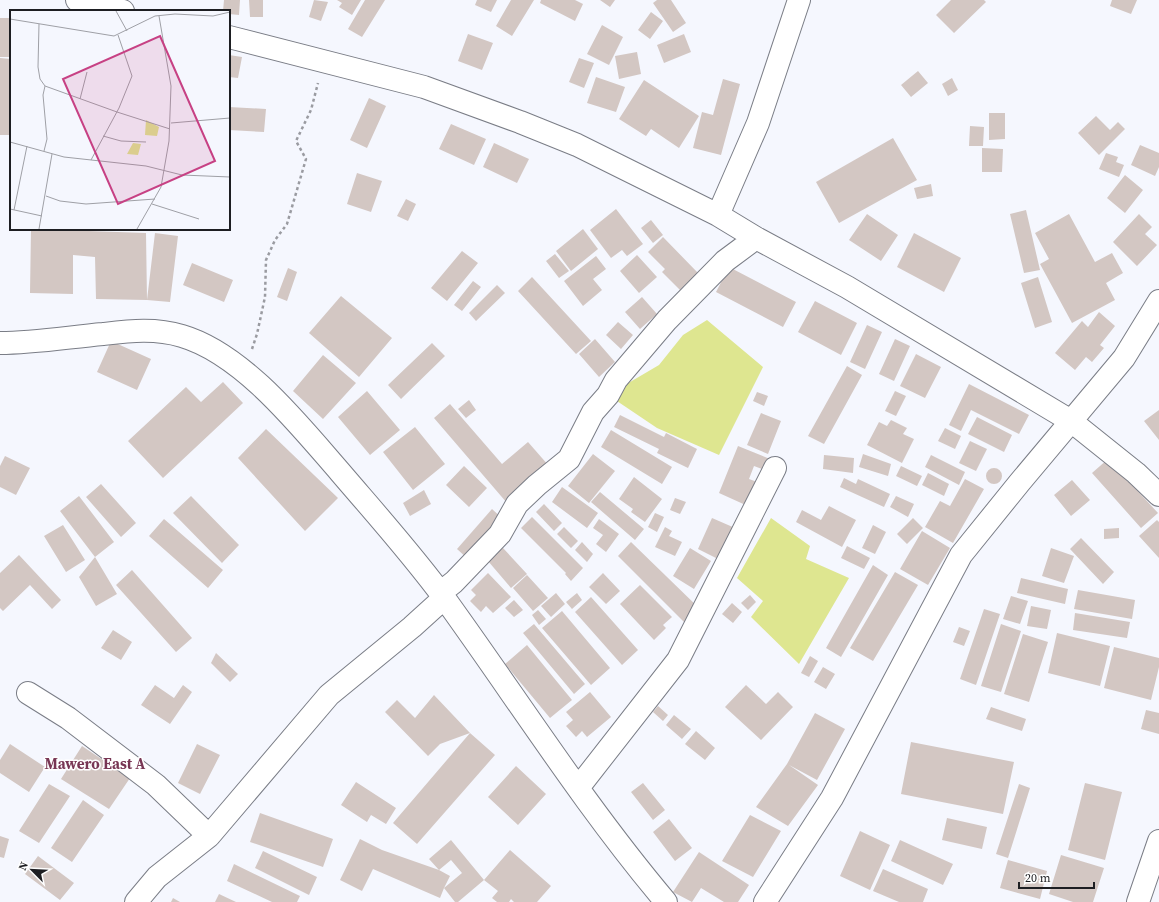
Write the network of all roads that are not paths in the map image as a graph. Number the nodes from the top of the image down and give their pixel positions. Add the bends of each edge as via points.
1 (77, 0) edge
2 (799, 0) edge
3 (118, 10) edge
4 (230, 37) edge
5 (718, 215) junction
6 (756, 238) junction
7 (1159, 301) edge
8 (0, 343) edge
9 (1071, 421) junction
10 (775, 468) dead end
11 (1159, 495) edge
12 (442, 595) junction
13 (28, 693) dead end
14 (578, 788) junction
15 (209, 836) junction
16 (1159, 841) edge
17 (136, 902) edge
18 (666, 902) edge
19 (765, 902) edge
20 (1138, 902) edge

1 - 3 street
2 - 5 street via 758,124
4 - 5 street via 424,87 554,134
5 - 6 street
6 - 9 street via 847,287
6 - 12 street via 724,261 667,320 616,380 608,395 593,412 569,459 517,504 500,534
7 - 9 street via 1124,358
8 - 12 street via 144,330 173,333 199,341 217,351 258,384 296,420
9 - 11 street via 1136,473
9 - 19 street via 961,555 832,798
10 - 14 street via 678,660
12 - 14 street
12 - 15 street via 412,627 329,696
13 - 15 street via 68,718 156,785
14 - 18 street via 630,860
15 - 17 street via 157,877
16 - 20 street

